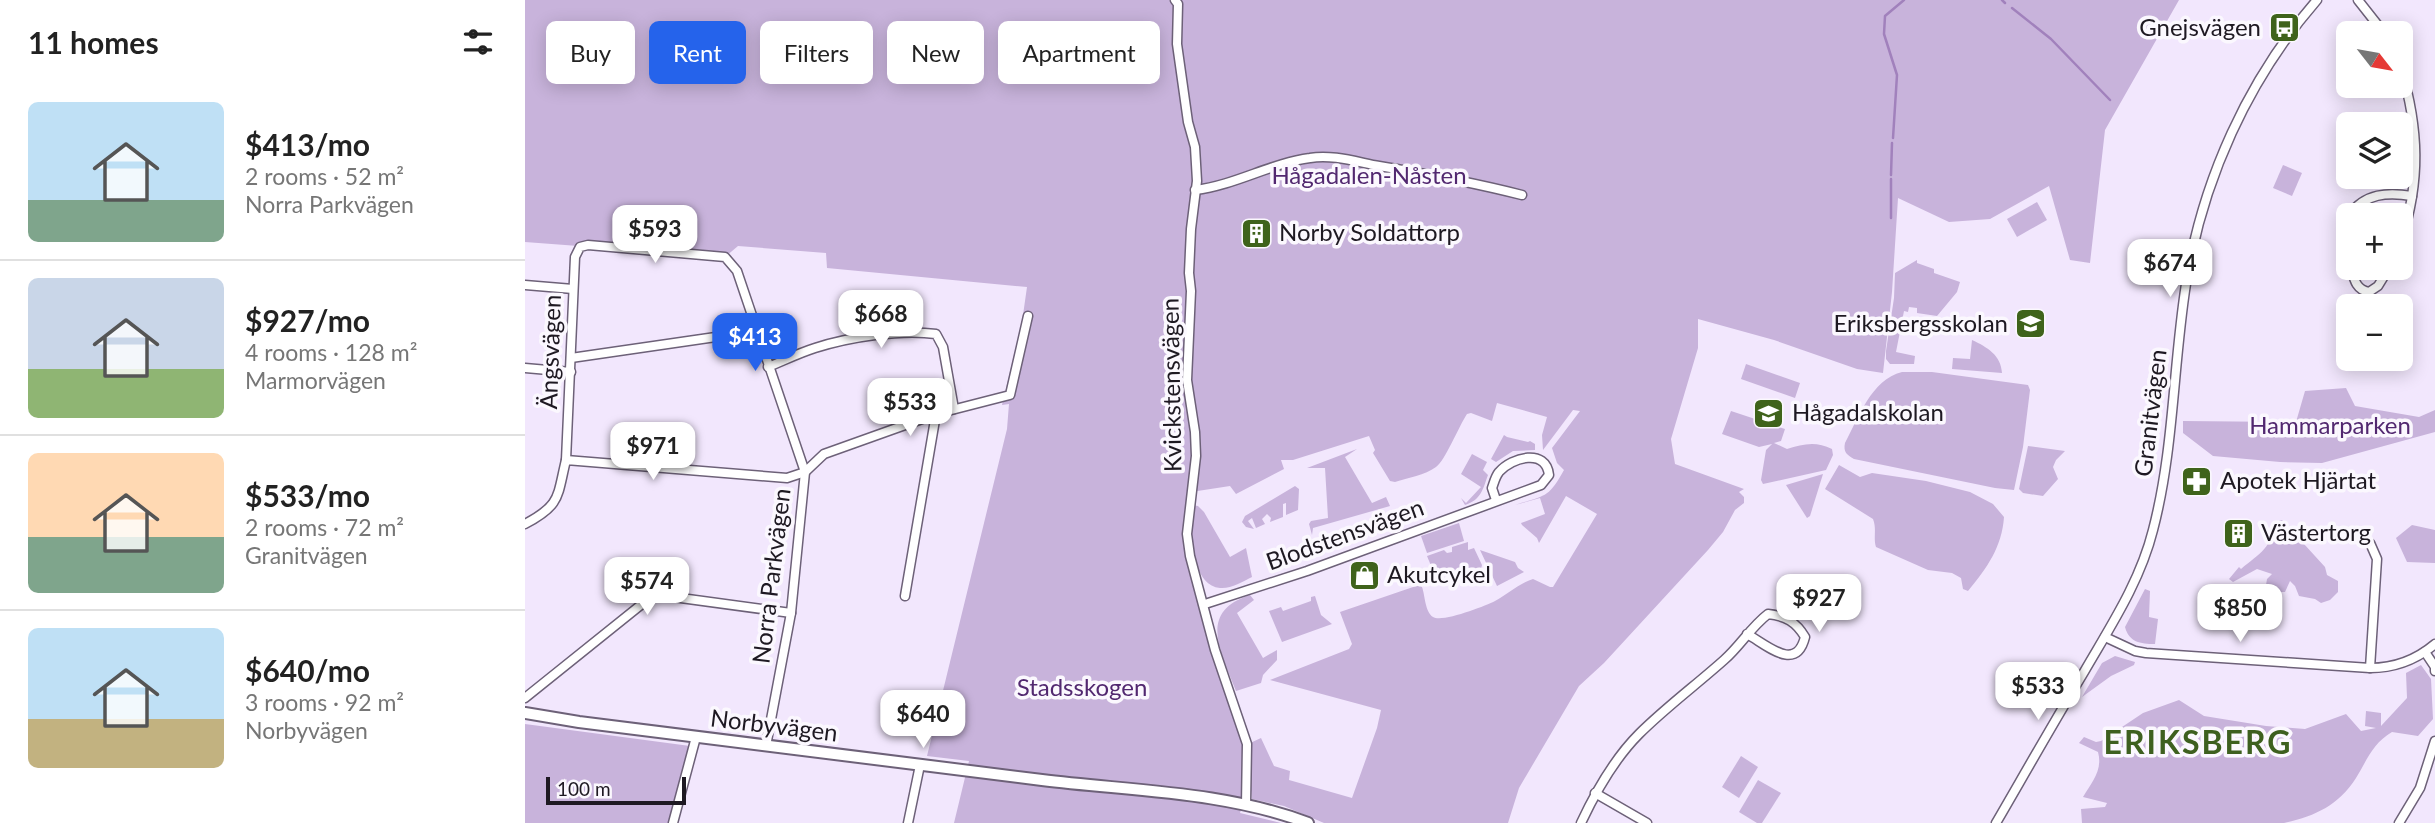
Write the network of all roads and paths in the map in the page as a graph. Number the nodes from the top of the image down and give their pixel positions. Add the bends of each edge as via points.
1 (1175, 0) edge
2 (2317, 0) edge
3 (2358, 0) edge
4 (2374, 21) edge
5 (2409, 98) edge
6 (1195, 190) junction
7 (1522, 195) dead end
8 (2412, 196) junction
9 (2361, 203) edge
10 (2410, 203) edge
11 (725, 257) joint
12 (2354, 280) edge
13 (2382, 280) edge
14 (525, 285) edge
15 (573, 289) junction
16 (1027, 316) dead end
17 (757, 331) junction
18 (571, 358) junction
19 (768, 367) junction
20 (525, 368) edge
21 (571, 372) junction
22 (954, 409) junction
23 (936, 414) junction
24 (566, 460) junction
25 (805, 472) junction
26 (1496, 500) junction
27 (525, 524) edge
28 (2370, 543) dead end
29 (905, 596) dead end
30 (1205, 604) junction
31 (791, 613) junction
32 (1747, 634) junction
33 (2105, 637) junction
34 (2435, 644) edge
35 (2425, 652) junction
36 (2370, 668) junction
37 (2435, 671) edge
38 (525, 698) edge
39 (525, 713) edge
40 (697, 737) junction
41 (2435, 741) edge
42 (766, 746) junction
43 (920, 765) junction
44 (2432, 766) edge
45 (1595, 793) junction
46 (1245, 805) junction
47 (1582, 820) edge
48 (673, 823) edge
49 (908, 823) edge
50 (1308, 823) edge
51 (1594, 823) edge
52 (1647, 823) edge
53 (1996, 823) edge
54 (2399, 823) edge

1 - 6 street, Kvickstensvägen via 1182,85 1195,147
2 - 33 street, Granitvägen via 2253,89 2213,179 2186,282 2164,479 2153,531
3 - 4 street
5 - 8 street via 2416,143
6 - 7 street via 1227,185 1310,158 1335,158
6 - 30 street, Kvickstensvägen via 1187,380 1196,456 1187,534
8 - 9 street via 2377,195
8 - 10 street
11 - 15 street, Ängsvägen via 588,245 580,247 575,257
11 - 17 street, Norra Parkvägen via 737,271
12 - 13 street via 2369,292
14 - 15 street
15 - 18 street, Ängsvägen
16 - 22 street via 1010,395
17 - 18 street
17 - 19 street, Norra Parkvägen
18 - 21 street, Ängsvägen
19 - 22 street via 816,347 866,337 936,334 943,347
19 - 25 street, Norra Parkvägen
20 - 21 street
21 - 24 street, Ängsvägen
22 - 23 street
23 - 25 street via 824,454
23 - 29 street
24 - 25 street via 787,478
24 - 27 street, Ängsvägen via 557,501
25 - 31 street, Norra Parkvägen
26 - 26 street, Blodstensvägen via 1541,485 1549,475 1545,463 1531,457 1510,463 1492,488
26 - 30 street, Blodstensvägen
28 - 36 street via 2377,559
30 - 46 street, Kvickstensvägen via 1215,650 1247,744
31 - 38 street via 652,596
31 - 42 street, Norra Parkvägen
32 - 32 street via 1786,656 1800,651 1805,637 1791,621 1768,614
32 - 45 street via 1640,733
33 - 36 street via 2146,653
33 - 53 street, Granitvägen
34 - 35 street
35 - 36 street via 2397,666
35 - 37 street
39 - 40 street, Norbyvägen
40 - 42 street, Norbyvägen
40 - 48 street
41 - 44 street
42 - 43 street, Norbyvägen
43 - 46 street, Norbyvägen
43 - 49 street
44 - 54 street
45 - 47 street
45 - 52 street
46 - 50 street, Norbyvägen
47 - 51 street

